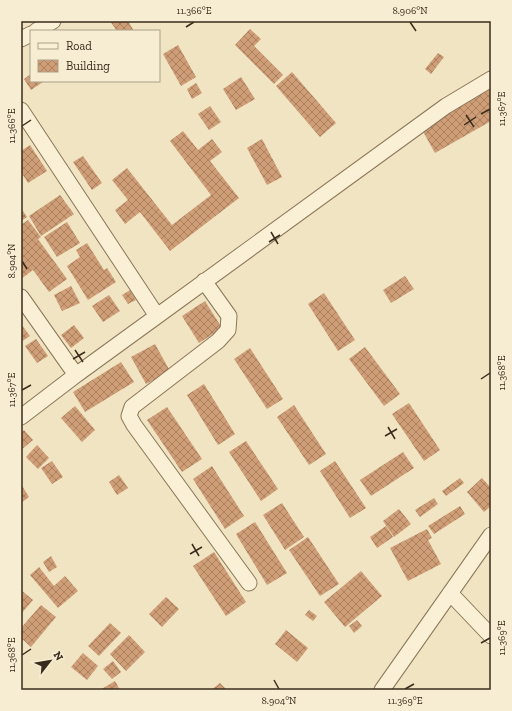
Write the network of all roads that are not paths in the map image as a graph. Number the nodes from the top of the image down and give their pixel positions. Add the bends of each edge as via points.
1 (53, 21) edge
2 (38, 30) edge
3 (30, 34) edge
4 (21, 39) edge
5 (491, 79) edge
6 (21, 110) edge
7 (204, 281) junction
8 (21, 297) edge
9 (158, 316) junction
10 (76, 375) junction
11 (21, 417) edge
12 (491, 535) edge
13 (249, 583) dead end
14 (450, 593) junction
15 (491, 636) edge
16 (382, 690) edge

1 - 2 street
3 - 4 street
5 - 7 street via 446,106
6 - 9 street
7 - 9 street
7 - 13 street via 229,316 228,330 132,407 129,416
8 - 10 street
9 - 10 street
10 - 11 street
12 - 14 street
14 - 15 street
14 - 16 street

